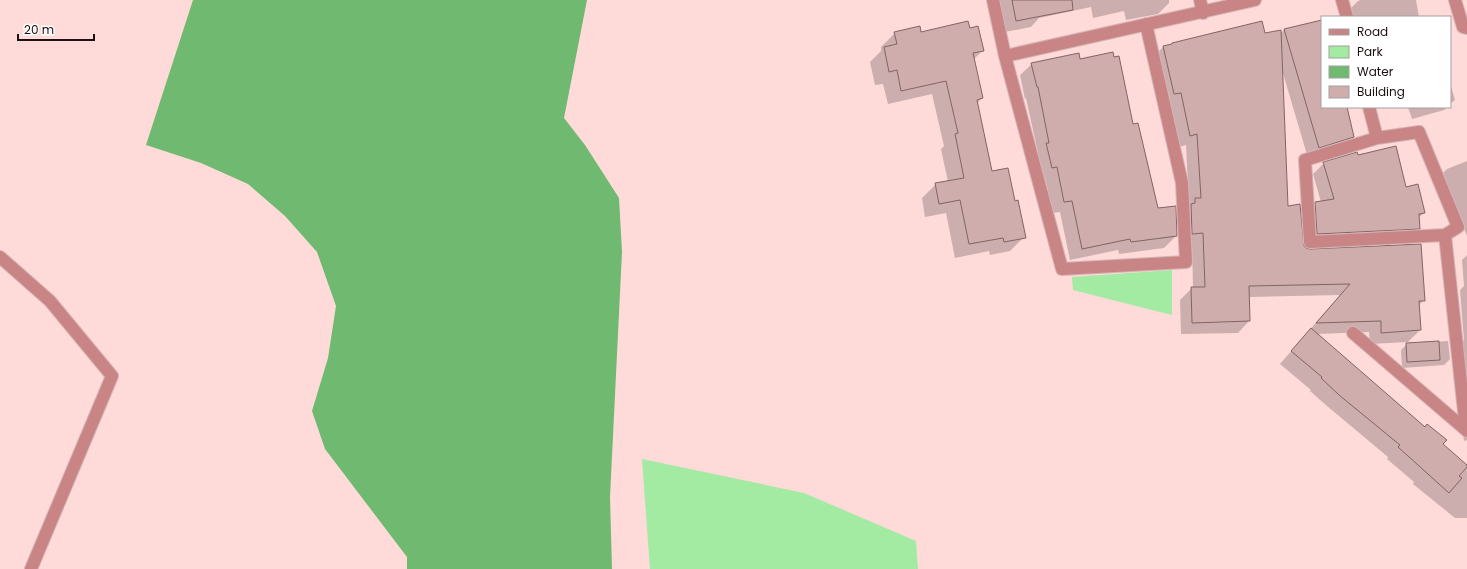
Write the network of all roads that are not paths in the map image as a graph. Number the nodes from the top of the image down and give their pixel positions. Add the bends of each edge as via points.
1 (993, 0) edge
2 (1200, 0) edge
3 (1255, 0) edge
4 (1342, 0) edge
5 (1454, 0) edge
6 (1203, 13) junction
7 (1347, 16) edge
8 (1146, 24) junction
9 (1467, 28) edge
10 (1005, 56) junction
11 (1369, 108) edge
12 (1377, 138) junction
13 (1445, 235) junction
14 (0, 257) edge
15 (1352, 333) dead end
16 (1466, 430) edge
17 (31, 569) edge

1 - 10 street
2 - 6 street
3 - 6 street
4 - 7 street
5 - 9 street via 1463,27
6 - 8 street
8 - 10 street
8 - 10 street via 1182,183 1186,262 1062,270
11 - 12 street
12 - 13 street via 1419,132 1458,227
12 - 13 street via 1305,160 1310,242
13 - 16 street
14 - 17 street via 50,301 112,376
15 - 16 street

